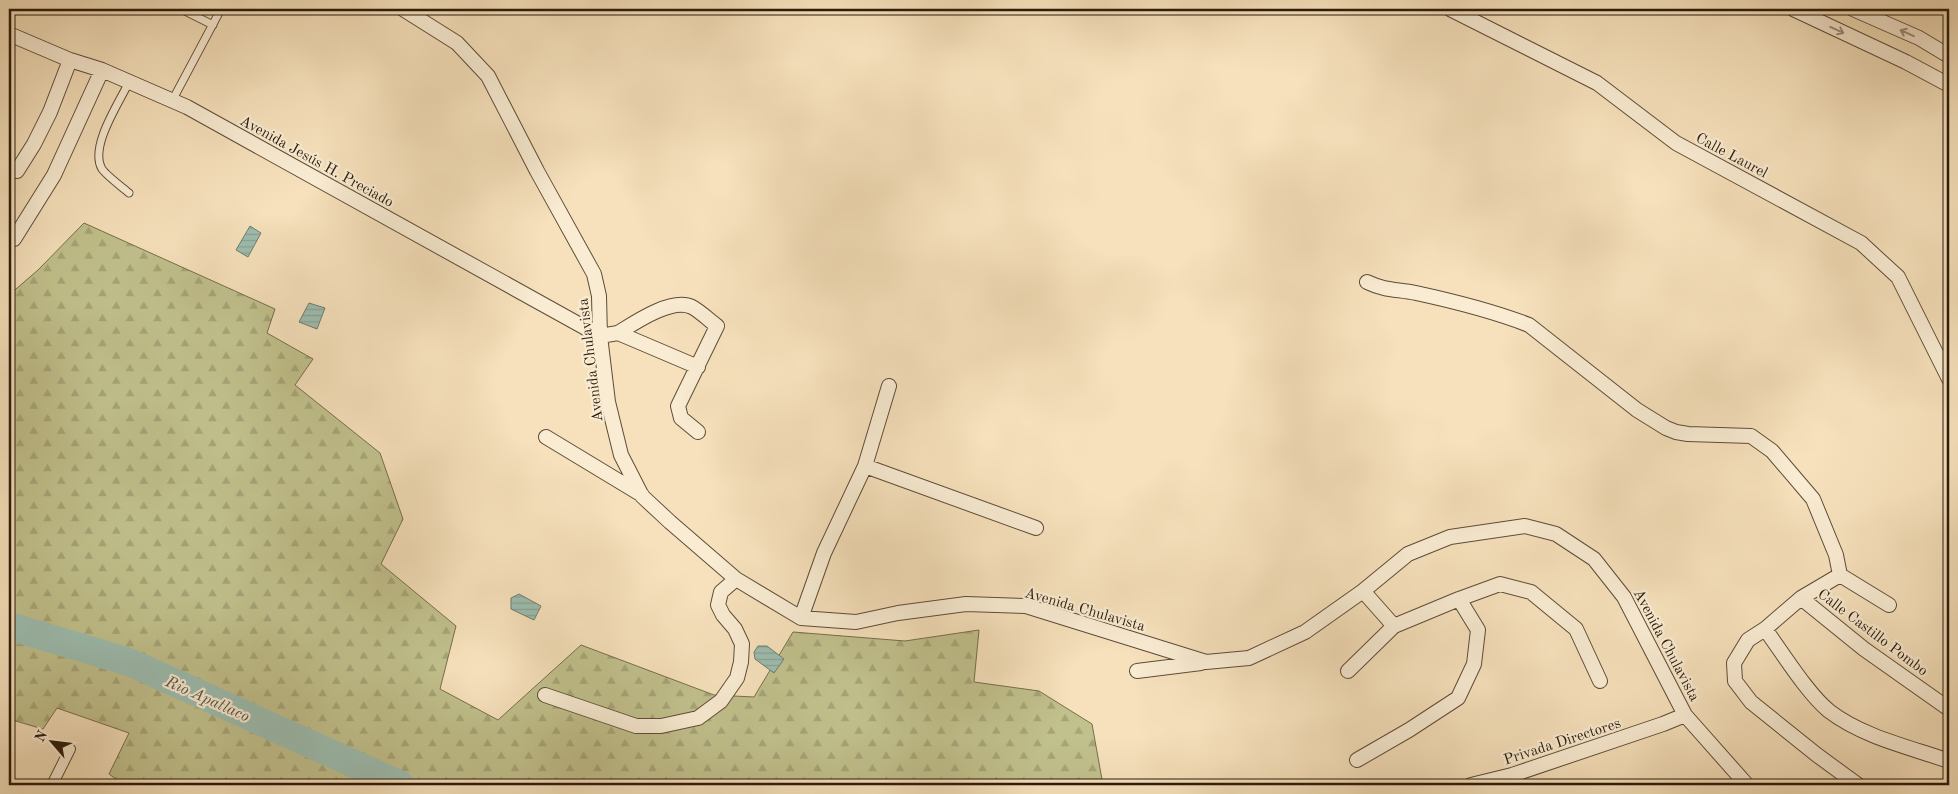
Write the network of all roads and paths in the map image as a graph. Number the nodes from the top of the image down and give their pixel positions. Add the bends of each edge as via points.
1 (182, 9) edge
2 (221, 9) edge
3 (403, 9) edge
4 (1451, 9) edge
5 (1793, 9) edge
6 (1853, 9) edge
7 (213, 25) junction
8 (9, 34) edge
9 (1949, 56) edge
10 (70, 60) junction
11 (102, 70) junction
12 (129, 82) junction
13 (1949, 85) edge
14 (172, 101) junction
15 (18, 171) dead end
16 (129, 193) dead end
17 (14, 239) dead end
18 (1367, 282) dead end
19 (618, 333) junction
20 (600, 336) junction
21 (698, 367) junction
22 (1949, 379) edge
23 (889, 386) dead end
24 (698, 432) dead end
25 (546, 438) dead end
26 (865, 466) junction
27 (642, 496) junction
28 (1036, 528) dead end
29 (1840, 575) junction
30 (736, 579) junction
31 (1363, 591) junction
32 (1801, 598) junction
33 (1459, 599) junction
34 (1889, 605) dead end
35 (801, 618) junction
36 (1394, 626) junction
37 (1765, 629) junction
38 (1206, 662) junction
39 (1348, 670) dead end
40 (1137, 671) dead end
41 (1600, 680) dead end
42 (545, 695) dead end
43 (1949, 709) edge
44 (1685, 714) junction
45 (70, 749) dead end
46 (1357, 760) dead end
47 (1949, 761) edge
48 (1515, 780) edge
49 (52, 785) edge
50 (1471, 785) edge
51 (1747, 785) edge
52 (1858, 785) edge

1 - 7 lane
2 - 7 lane
3 - 20 street, Avenida Chulavista via 457,43 488,76 594,274 600,296
4 - 22 street, Calle Laurel via 1597,83 1676,143 1862,243 1898,278
5 -> 13 street
9 -> 6 street via 1919,38
7 - 14 lane
8 - 10 street, Avenida Jesús H. Preciado
10 - 11 street, Avenida Jesús H. Preciado
10 - 15 street via 50,112
11 - 12 street, Avenida Jesús H. Preciado
11 - 17 street via 54,176
12 - 14 street, Avenida Jesús H. Preciado
12 - 16 lane via 100,140 98,154 102,169
14 - 20 street, Avenida Jesús H. Preciado
18 - 29 street via 1386,290 1414,293 1529,325 1637,410 1676,432 1751,436 1772,451 1813,499 1836,554
19 - 20 street
19 - 21 street
19 - 21 street via 645,315 672,306 690,306 717,326
20 - 27 street, Avenida Chulavista via 608,402 621,456
21 - 24 street via 678,406 681,418
23 - 26 street
25 - 27 street
26 - 28 street
26 - 35 street via 824,553
27 - 30 street, Avenida Chulavista
29 - 32 street
29 - 34 street
30 - 35 street, Avenida Chulavista
30 - 42 street via 721,592 718,605 742,644 737,678 720,702 698,718 661,726 636,726
31 - 36 street
31 - 38 street, Avenida Chulavista via 1305,632 1249,658
31 - 44 street, Avenida Chulavista via 1408,554 1450,537 1525,526 1556,534 1594,559 1624,597
32 - 37 street
32 - 43 street, Calle Castillo Pombo via 1864,649
33 - 36 street
33 - 41 street via 1500,584 1531,592 1576,630
33 - 46 street via 1478,630 1474,664 1458,698
35 - 38 street, Avenida Chulavista via 856,622 966,604 1026,606
36 - 39 street
37 - 47 street via 1827,710 1863,731
37 - 52 street via 1748,640 1734,663 1735,681 1751,702
38 - 40 street
44 - 48 street, Privada Directores
44 - 51 street, Avenida Chulavista
45 - 49 street
48 - 50 street, Privada Directores

